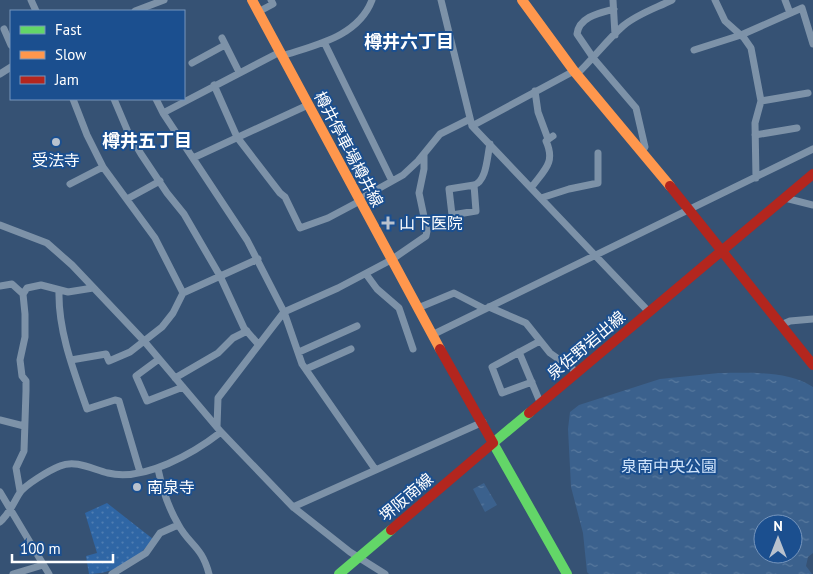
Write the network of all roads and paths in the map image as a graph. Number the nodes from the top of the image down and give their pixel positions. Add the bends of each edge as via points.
1 (164, 0) edge
2 (252, 0) edge
3 (271, 0) edge
4 (372, 0) edge
5 (442, 0) edge
6 (522, 0) edge
7 (613, 0) edge
8 (672, 0) edge
9 (716, 0) edge
10 (785, 0) edge
11 (148, 9) edge
12 (614, 9) junction
13 (258, 12) junction
14 (790, 13) junction
15 (4, 29) dead end
16 (615, 35) junction
17 (741, 35) junction
18 (324, 42) junction
19 (10, 43) edge
20 (813, 43) edge
21 (694, 50) dead end
22 (281, 54) junction
23 (594, 59) junction
24 (192, 63) dead end
25 (239, 72) junction
26 (576, 73) junction
27 (214, 85) junction
28 (535, 91) junction
29 (808, 93) dead end
30 (73, 100) edge
31 (114, 100) edge
32 (156, 100) edge
33 (761, 102) junction
34 (308, 105) junction
35 (163, 113) junction
36 (471, 122) junction
37 (797, 128) dead end
38 (755, 135) junction
39 (238, 137) junction
40 (490, 144) junction
41 (813, 149) edge
42 (641, 152) junction
43 (598, 153) dead end
44 (424, 155) junction
45 (193, 158) junction
46 (103, 167) junction
47 (813, 174) edge
48 (756, 178) junction
49 (160, 181) junction
50 (392, 181) junction
51 (70, 184) dead end
52 (474, 185) junction
53 (531, 188) junction
54 (541, 198) junction
55 (784, 198) junction
56 (127, 199) junction
57 (360, 200) junction
58 (813, 205) edge
59 (689, 210) junction
60 (0, 225) edge
61 (723, 250) junction
62 (595, 255) junction
63 (258, 260) junction
64 (391, 260) junction
65 (366, 274) junction
66 (220, 276) junction
67 (0, 286) edge
68 (93, 288) junction
69 (59, 291) junction
70 (183, 292) junction
71 (23, 294) junction
72 (418, 308) junction
73 (487, 308) junction
74 (284, 312) junction
75 (649, 312) junction
76 (813, 318) edge
77 (782, 325) junction
78 (357, 326) dead end
79 (246, 331) junction
80 (434, 334) junction
81 (540, 340) junction
82 (144, 341) junction
83 (258, 344) junction
84 (351, 349) dead end
85 (413, 349) dead end
86 (299, 352) junction
87 (520, 352) junction
88 (159, 359) junction
89 (71, 360) junction
90 (813, 365) edge
91 (306, 369) junction
92 (577, 372) junction
93 (175, 378) junction
94 (532, 382) junction
95 (183, 387) junction
96 (540, 402) junction
97 (0, 420) edge
98 (483, 422) junction
99 (24, 426) junction
100 (219, 430) junction
101 (494, 443) junction
102 (158, 469) junction
103 (375, 469) junction
104 (140, 472) junction
105 (0, 492) edge
106 (20, 492) junction
107 (293, 507) junction
108 (11, 509) junction
109 (0, 522) edge
110 (178, 525) junction
111 (359, 558) junction
112 (43, 565) junction
113 (13, 574) edge
114 (49, 574) edge
115 (112, 574) edge
116 (209, 574) edge
117 (338, 574) edge
118 (385, 574) edge
119 (567, 574) edge

1 - 11 street
2 - 13 main road, 樽井停車場樽井線
3 - 13 street via 273,4
4 - 18 street via 366,12 342,36
5 - 36 street
6 - 26 main road
7 - 12 street
8 - 16 street via 630,21
9 - 17 street via 725,21
10 - 14 street
12 - 16 street
12 - 23 street via 592,16 580,23 577,29 580,42
13 - 22 main road, 樽井停車場樽井線
14 - 17 street
14 - 20 street via 802,8
15 - 19 street
16 - 23 street
17 - 21 street
17 - 33 street via 751,48
18 - 22 street
18 - 50 street
22 - 25 street
22 - 34 main road, 樽井停車場樽井線
23 - 26 street
23 - 42 street via 636,108 645,147
24 - 25 street via 224,42
25 - 27 street
26 - 28 street
26 - 42 main road
27 - 35 street
27 - 39 street
28 - 36 street
28 - 53 street via 538,112 550,138 546,141 551,151 550,161
29 - 33 street
30 - 46 street
31 - 49 street via 140,154
32 - 35 street
33 - 38 street
34 - 39 street
34 - 57 main road, 樽井停車場樽井線
35 - 45 street
36 - 40 street
36 - 44 street via 440,134
37 - 38 street
38 - 48 street
39 - 45 street
39 - 57 street via 280,193 286,196 300,228 328,218
40 - 52 street via 482,180
40 - 53 street
41 - 48 street
42 - 59 main road
43 - 54 street via 598,183 569,188
44 - 50 street
44 - 64 street via 419,193 428,231 426,236
45 - 63 street
46 - 51 street
46 - 56 street
47 - 55 main road, 泉佐野岩出線
48 - 59 street
49 - 56 street
49 - 66 street via 184,214
50 - 57 street
52 - 52 street via 476,211 452,215 449,189
53 - 54 street
54 - 62 street
55 - 58 street
55 - 61 main road, 泉佐野岩出線
56 - 70 street via 155,238
57 - 64 main road, 樽井停車場樽井線
59 - 61 main road
59 - 62 street
60 - 68 street via 47,243
61 - 75 main road, 泉佐野岩出線
61 - 77 main road
62 - 73 street
62 - 75 street
63 - 66 street
63 - 74 street
64 - 65 street
64 - 72 main road, 樽井停車場樽井線
65 - 74 street
65 - 85 street via 377,289 399,308
66 - 70 street
66 - 79 street
67 - 71 street via 12,284
68 - 69 street
68 - 82 street
69 - 71 street via 41,285 27,288
69 - 89 street
70 - 82 street via 162,327
71 - 99 street via 25,337 20,360 26,386
72 - 73 street via 454,293
72 - 80 main road, 樽井停車場樽井線
73 - 80 street
73 - 81 street via 526,323
74 - 83 street
74 - 86 street
75 - 92 main road, 泉佐野岩出線
76 - 77 street
77 - 90 main road
78 - 86 street
79 - 83 street
79 - 93 street via 232,338 218,353
80 - 98 main road, 樽井停車場樽井線
81 - 87 street
81 - 92 street via 550,353
82 - 88 street
82 - 89 street via 130,352 109,361 106,354
83 - 100 street via 218,398
84 - 91 street
86 - 91 street
87 - 94 street
87 - 94 street via 492,367 502,393
88 - 93 street
88 - 95 street via 136,376 147,401
89 - 104 street via 87,409 118,401
91 - 103 street
92 - 96 main road, 泉佐野岩出線
93 - 95 street
94 - 96 street
95 - 100 street
96 - 101 main road, 泉佐野岩出線
97 - 99 street
98 - 101 main road, 樽井停車場樽井線
98 - 103 street
99 - 106 street via 24,451 16,468
100 - 102 street via 203,446
100 - 107 street
101 - 111 main road, 堺阪南線
101 - 119 main road
102 - 104 street
102 - 110 street via 165,499
103 - 107 street
104 - 106 street via 109,474 76,464 63,464
105 - 108 street
106 - 108 street
107 - 111 street
108 - 109 street
108 - 112 street
110 - 115 street via 160,534 146,552
110 - 116 street via 201,552
111 - 117 main road, 堺阪南線
111 - 118 street
112 - 113 street
112 - 114 street

